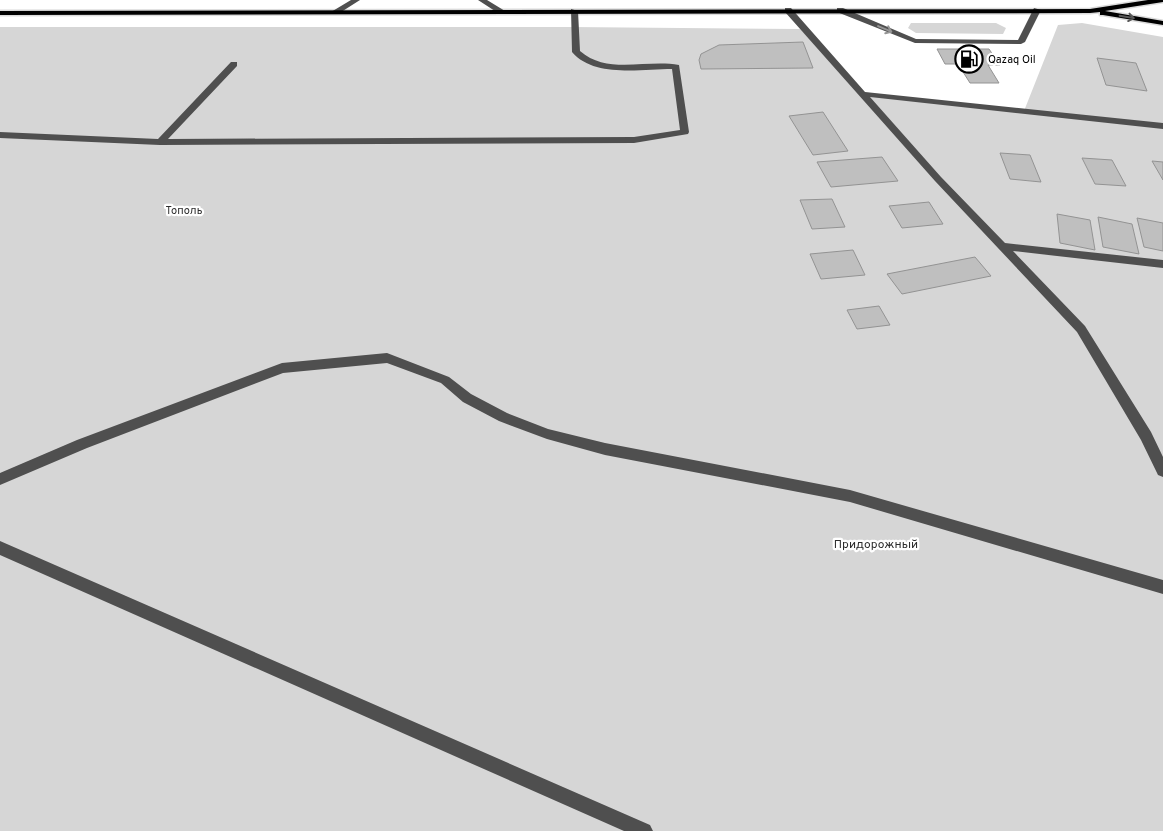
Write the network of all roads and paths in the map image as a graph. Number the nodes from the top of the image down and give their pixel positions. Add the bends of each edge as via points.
1 (356, 0) edge
2 (482, 0) edge
3 (1163, 0) edge
4 (788, 10) junction
5 (840, 10) junction
6 (1037, 10) junction
7 (1090, 10) junction
8 (501, 11) junction
9 (574, 11) junction
10 (335, 12) junction
11 (0, 13) edge
12 (1163, 23) edge
13 (234, 64) dead end
14 (862, 94) junction
15 (1163, 126) edge
16 (0, 135) edge
17 (160, 142) junction
18 (1002, 246) junction
19 (1163, 264) edge
20 (1163, 471) edge
21 (0, 479) edge
22 (0, 548) edge
23 (1163, 587) edge
24 (644, 831) edge

1 - 10 lane
2 - 8 lane
3 - 7 main road
4 - 5 main road
4 - 9 main road
4 - 14 lane
5 - 6 main road
5 -> 6 lane via 915,41 1021,42
6 - 7 main road
7 -> 12 main road
8 - 9 main road
8 - 10 main road
9 - 17 lane via 576,52 587,62 611,67 676,67 685,132 634,140
10 - 11 main road
13 - 17 lane
14 - 15 lane
14 - 18 lane
16 - 17 lane
18 - 19 lane
18 - 20 lane via 1081,329 1146,436
21 - 23 lane via 82,444 282,368 387,358 445,380 467,398 496,414 546,434 606,449 850,496
22 - 24 lane

